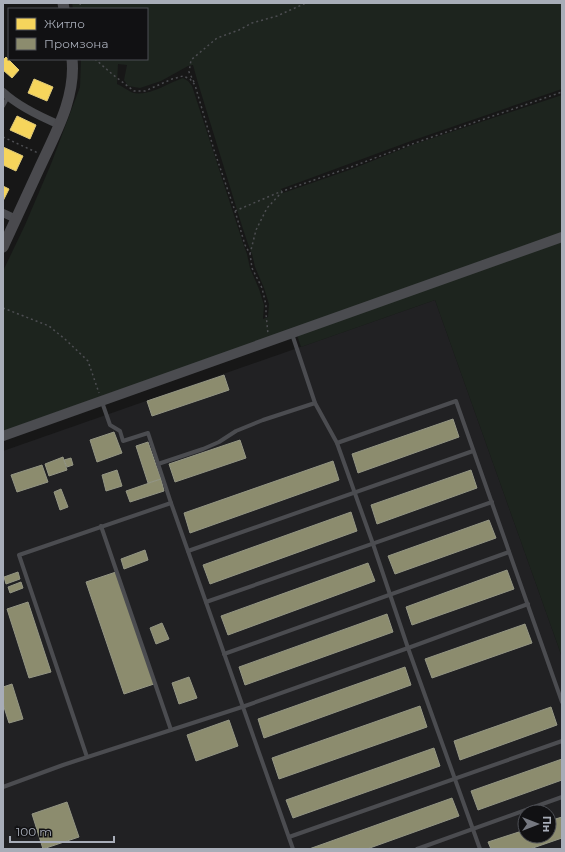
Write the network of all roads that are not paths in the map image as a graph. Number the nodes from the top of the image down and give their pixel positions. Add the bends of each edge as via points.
1 (72, 60) edge
2 (6, 94) edge
3 (3, 106) edge
4 (60, 125) junction
5 (3, 213) edge
6 (16, 219) junction
7 (562, 238) edge
8 (3, 246) edge
9 (292, 334) junction
10 (102, 401) junction
11 (315, 403) junction
12 (3, 436) edge
13 (337, 443) junction
14 (474, 451) junction
15 (158, 464) junction
16 (355, 493) junction
17 (492, 502) junction
18 (171, 503) junction
19 (101, 526) junction
20 (373, 544) junction
21 (188, 551) junction
22 (509, 552) junction
23 (390, 594) junction
24 (206, 602) junction
25 (528, 604) junction
26 (408, 648) junction
27 (224, 654) junction
28 (562, 702) edge
29 (242, 707) junction
30 (171, 730) junction
31 (562, 741) edge
32 (87, 757) junction
33 (455, 779) junction
34 (3, 787) edge
35 (562, 798) edge
36 (473, 830) junction
37 (289, 837) junction
38 (293, 849) edge
39 (416, 849) edge
40 (480, 849) edge

1 - 4 main road via 70,94
2 - 3 lane
2 - 4 street via 39,116
4 - 6 main road
5 - 6 street
6 - 8 main road
7 - 9 street
9 - 10 street
9 - 11 lane
10 - 12 street
10 - 15 lane via 110,425 120,431 123,441 148,434
11 - 13 lane
11 - 15 lane via 262,420 204,449
13 - 14 lane via 456,401
13 - 16 lane
14 - 16 lane
14 - 17 lane
15 - 18 lane
16 - 20 lane
16 - 21 lane
17 - 20 lane
17 - 22 lane
18 - 19 lane
18 - 21 lane
19 - 30 lane
19 - 32 lane via 19,555
20 - 23 lane
20 - 24 lane
21 - 24 lane
22 - 23 lane
22 - 25 lane
23 - 26 lane
23 - 27 lane
24 - 27 lane
25 - 26 lane
25 - 28 lane
26 - 29 lane
26 - 33 lane
27 - 29 lane
29 - 30 lane
29 - 37 lane
30 - 32 lane
31 - 33 lane
32 - 34 lane
33 - 36 lane
33 - 37 lane
35 - 36 lane
36 - 39 lane
36 - 40 lane
37 - 38 lane

